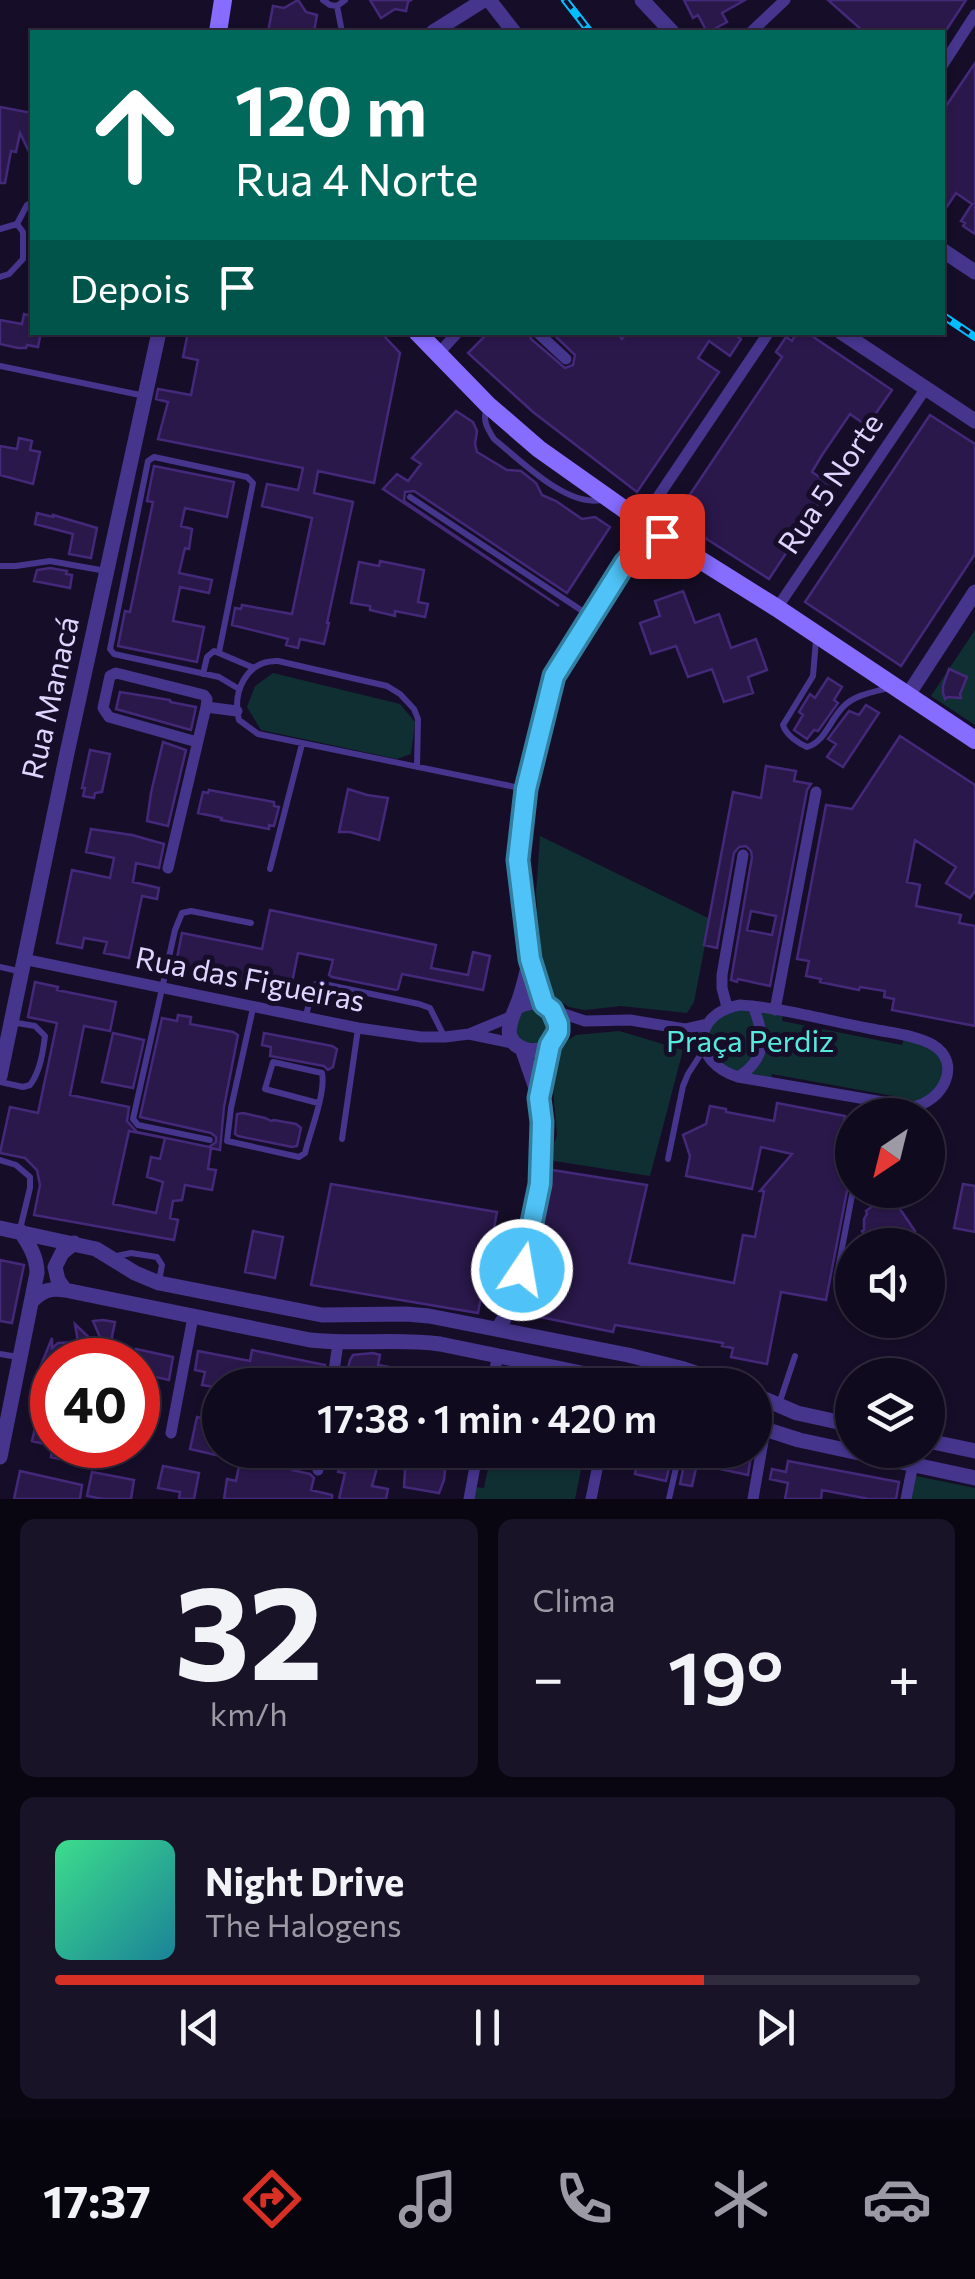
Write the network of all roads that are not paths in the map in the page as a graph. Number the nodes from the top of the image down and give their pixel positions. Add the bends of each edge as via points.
1 (224, 0) edge
2 (324, 0) edge
3 (344, 0) edge
4 (486, 0) edge
5 (642, 0) edge
6 (785, 0) edge
7 (337, 6) junction
8 (975, 16) edge
9 (218, 30) edge
10 (342, 30) edge
11 (436, 30) edge
12 (512, 30) edge
13 (670, 30) edge
14 (753, 30) edge
15 (945, 61) edge
16 (30, 203) edge
17 (17, 224) junction
18 (0, 229) edge
19 (945, 252) edge
20 (23, 258) junction
21 (30, 260) edge
22 (975, 272) edge
23 (0, 276) edge
24 (158, 335) edge
25 (420, 335) edge
26 (455, 335) edge
27 (541, 335) edge
28 (767, 335) edge
29 (846, 335) edge
30 (438, 354) junction
31 (566, 359) dead end
32 (0, 366) edge
33 (926, 388) junction
34 (144, 396) junction
35 (975, 422) edge
36 (410, 497) dead end
37 (638, 519) junction
38 (662, 536) junction
39 (625, 563) junction
40 (0, 566) edge
41 (107, 572) junction
42 (975, 592) edge
43 (777, 608) junction
44 (591, 617) junction
45 (816, 634) junction
46 (219, 652) junction
47 (254, 668) junction
48 (203, 674) junction
49 (239, 689) junction
50 (901, 691) junction
51 (206, 707) junction
52 (237, 711) junction
53 (975, 740) edge
54 (197, 742) junction
55 (302, 744) junction
56 (416, 766) junction
57 (526, 789) junction
58 (816, 792) dead end
59 (743, 854) dead end
60 (168, 868) dead end
61 (270, 869) dead end
62 (252, 923) dead end
63 (530, 959) junction
64 (21, 965) junction
65 (0, 967) edge
66 (163, 988) junction
67 (253, 1006) junction
68 (753, 1006) junction
69 (548, 1007) junction
70 (728, 1007) junction
71 (776, 1010) junction
72 (514, 1013) junction
73 (305, 1017) junction
74 (10, 1021) junction
75 (585, 1021) junction
76 (707, 1024) junction
77 (358, 1028) junction
78 (685, 1029) junction
79 (469, 1034) junction
80 (445, 1038) junction
81 (553, 1042) junction
82 (703, 1044) junction
83 (519, 1046) junction
84 (693, 1067) junction
85 (716, 1067) junction
86 (738, 1077) junction
87 (0, 1079) edge
88 (539, 1098) junction
89 (859, 1098) edge
90 (934, 1098) edge
91 (318, 1103) junction
92 (342, 1139) dead end
93 (210, 1140) dead end
94 (668, 1159) dead end
95 (0, 1160) edge
96 (0, 1228) edge
97 (20, 1232) junction
98 (74, 1243) junction
99 (112, 1257) junction
100 (159, 1282) junction
101 (65, 1290) junction
102 (516, 1298) junction
103 (32, 1301) junction
104 (266, 1304) junction
105 (193, 1317) junction
106 (260, 1330) junction
107 (498, 1330) junction
108 (525, 1335) junction
109 (338, 1343) junction
110 (0, 1354) edge
111 (498, 1356) junction
112 (795, 1356) dead end
113 (20, 1358) junction
114 (334, 1368) edge
115 (495, 1368) edge
116 (552, 1368) edge
117 (679, 1368) edge
118 (772, 1402) edge
119 (779, 1405) junction
120 (835, 1421) edge
121 (772, 1431) edge
122 (171, 1433) dead end
123 (945, 1444) edge
124 (835, 1446) edge
125 (975, 1451) edge
126 (0, 1457) edge
127 (475, 1468) edge
128 (597, 1468) edge
129 (676, 1468) edge
130 (756, 1468) edge
131 (912, 1468) edge
132 (931, 1468) edge
133 (975, 1478) edge
134 (469, 1499) edge
135 (591, 1499) edge
136 (669, 1499) edge
137 (753, 1499) edge
138 (906, 1499) edge

1 - 9 main road
2 - 7 lane
3 - 7 lane
4 - 11 street
4 - 12 street
5 - 13 street
6 - 14 street
7 - 10 lane
8 - 15 street
16 - 17 lane
17 - 18 lane
17 - 20 lane via 24,232
19 - 22 street
20 - 21 lane
20 - 23 lane
24 - 34 street, Rua Manacá
25 - 30 main road
26 - 30 street
27 - 31 street
28 - 37 street
29 - 33 street
30 - 37 main road via 539,449
32 - 34 lane
33 - 35 street
33 - 43 street, Rua 5 Norte
34 - 41 street, Rua Manacá
36 - 44 lane
37 - 38 main road
37 - 39 street
38 - 39 street
38 - 43 main road
39 - 44 street
40 - 41 lane via 50,561
41 - 64 street, Rua Manacá
42 - 50 street
43 - 45 main road
44 - 57 street via 554,676
45 - 50 main road
45 - 50 lane via 813,676 783,725 802,744 817,743 853,700
46 - 47 lane
46 - 48 lane via 206,657
46 - 48 lane via 254,483 158,456 146,466 109,648
47 - 49 lane
47 - 56 lane via 278,661 387,686 418,718
48 - 49 lane
49 - 52 lane
50 - 53 main road
51 - 52 street
51 - 54 street
51 - 54 street via 204,695 110,676 103,708 109,717
52 - 55 lane via 258,734
54 - 60 street
55 - 56 lane
55 - 61 lane
56 - 57 lane
57 - 63 street via 518,860
58 - 71 street
59 - 70 street via 722,975
62 - 66 lane via 182,912
63 - 69 street
63 - 72 street
64 - 65 lane
64 - 66 street, Rua das Figueiras
64 - 74 street, Rua Manacá
66 - 67 street, Rua das Figueiras
66 - 93 lane via 132,1120
67 - 73 street, Rua das Figueiras
67 - 91 lane via 227,1141 299,1157
68 - 70 street
68 - 71 street
68 - 86 street via 762,1044 758,1059
69 - 72 street via 531,1002
69 - 75 street
69 - 81 street via 558,1024
70 - 76 street
71 - 90 street via 934,1045 947,1072
72 - 79 street, Rua das Figueiras
72 - 83 street via 509,1030
73 - 77 street, Rua das Figueiras
73 - 80 lane via 319,984 430,1008
74 - 87 street, Rua Manacá
74 - 87 lane via 39,1028 45,1042 30,1086
75 - 78 street
75 - 81 street
76 - 78 street
76 - 82 street
77 - 80 street, Rua das Figueiras
77 - 92 lane
78 - 82 street
79 - 80 street, Rua das Figueiras
79 - 83 street, Rua das Figueiras
81 - 83 street via 537,1051
81 - 88 street
82 - 84 lane
82 - 85 street
83 - 88 street
84 - 85 lane
84 - 94 lane
85 - 86 street
86 - 89 street
88 - 102 street via 540,1184
91 - 91 lane via 322,1073 273,1062 265,1088
95 - 97 lane via 30,1178
96 - 97 street
97 - 98 street
97 - 103 street via 37,1267
98 - 99 street
98 - 101 street via 55,1266
99 - 100 street
99 - 100 lane via 158,1258
100 - 104 street
101 - 103 street via 51,1288
101 - 105 street
102 - 107 street
102 - 108 street
103 - 113 street
104 - 106 street
104 - 107 street via 322,1316 418,1314
105 - 106 street
105 - 122 street
106 - 109 street
107 - 108 street
108 - 117 street
109 - 111 street via 413,1341
109 - 114 street
110 - 113 lane
111 - 115 street
111 - 116 street
112 - 119 lane
113 - 126 street
118 - 119 street
119 - 120 street
121 - 124 street
123 - 125 street
127 - 134 street
128 - 135 street
129 - 136 lane
130 - 137 street
131 - 138 street
132 - 133 street

